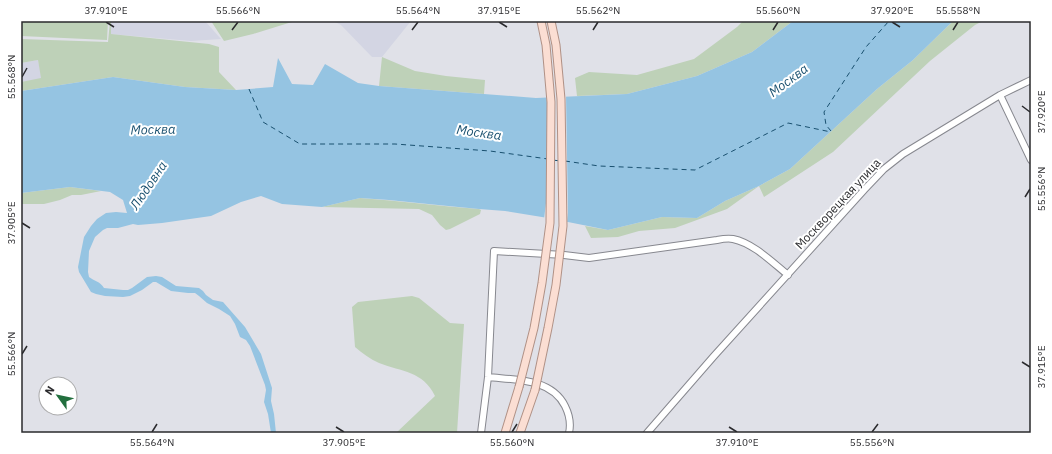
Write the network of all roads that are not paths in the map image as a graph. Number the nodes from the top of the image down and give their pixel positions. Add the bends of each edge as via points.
1 (540, 21) edge
2 (552, 21) edge
3 (1031, 80) edge
4 (1000, 95) junction
5 (1031, 160) edge
6 (788, 275) junction
7 (488, 377) junction
8 (481, 433) edge
9 (505, 433) edge
10 (520, 433) edge
11 (569, 433) edge
12 (647, 433) edge

1 - 9 main road, bridge via 546,45 552,102 550,223 534,328
2 - 10 main road, bridge via 561,99 564,226 556,285 535,390
3 - 4 street, Москворецкая улица
4 - 5 street
4 - 6 street, Москворецкая улица via 903,154 884,169
6 - 7 street via 747,244 732,239 589,258 494,251
6 - 12 street, Москворецкая улица
7 - 8 street
7 - 11 street via 538,384 553,391 566,408

